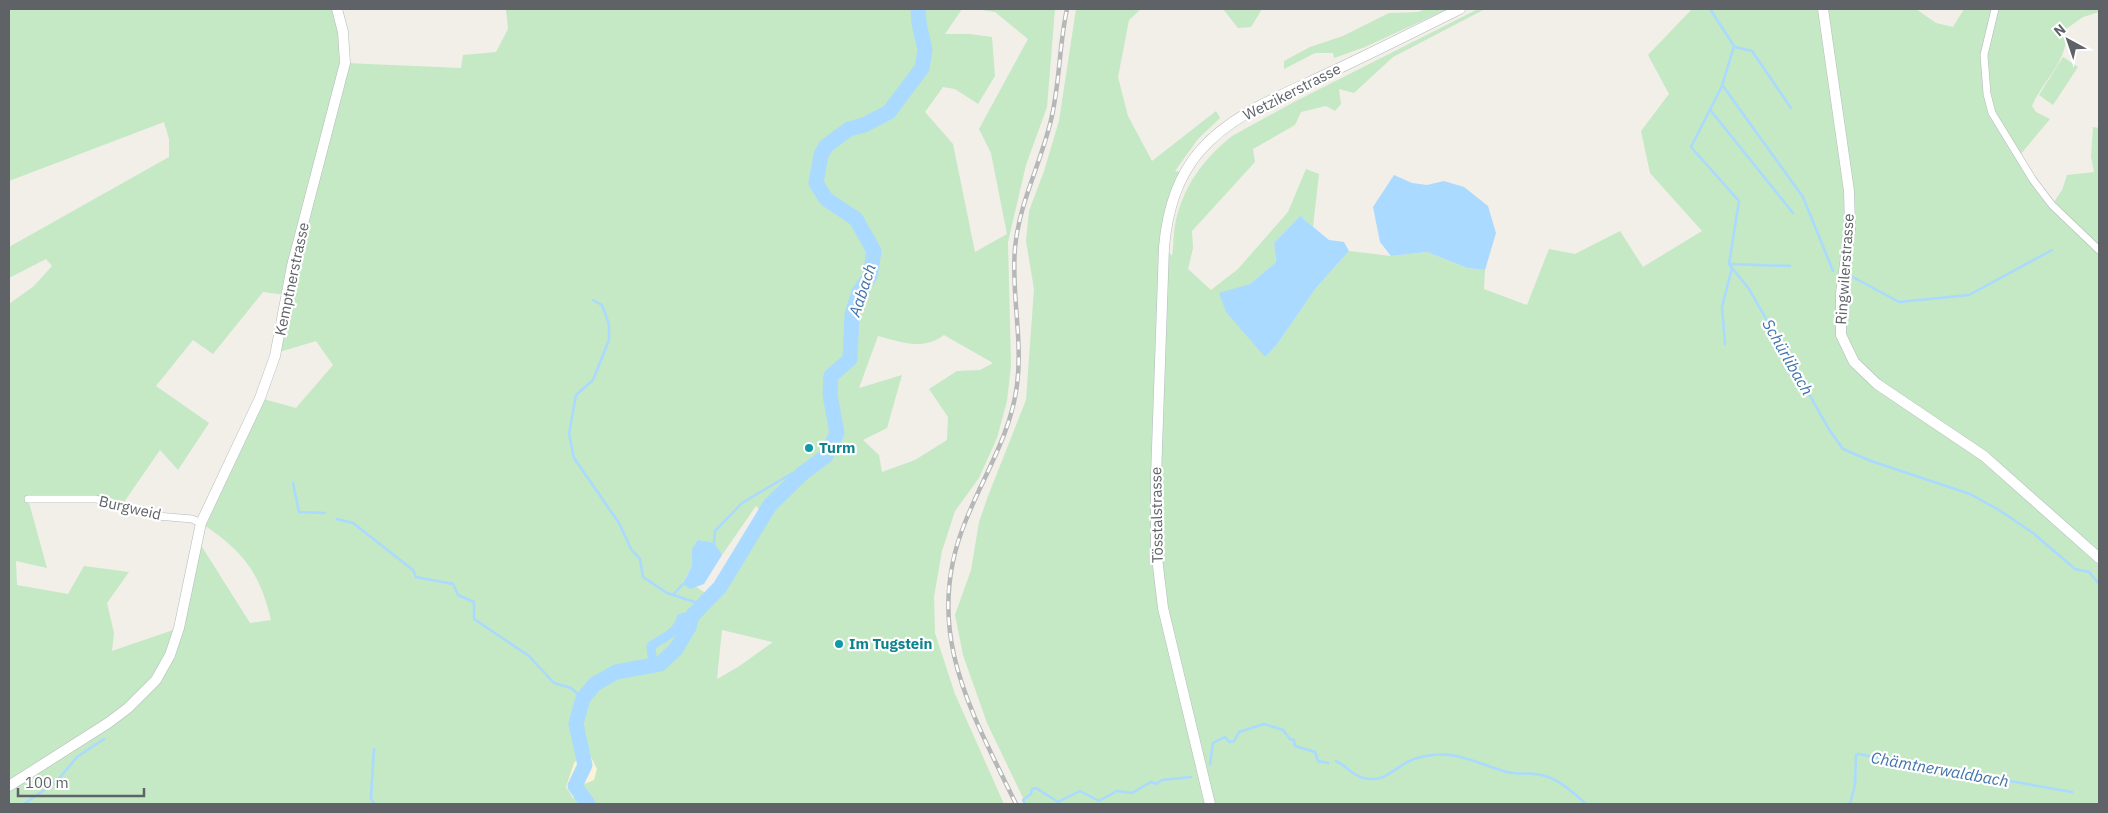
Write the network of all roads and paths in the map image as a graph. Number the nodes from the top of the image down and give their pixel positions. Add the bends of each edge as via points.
1 (336, 9) edge
2 (1460, 9) edge
3 (1823, 9) edge
4 (1995, 9) edge
5 (1167, 221) joint
6 (2099, 250) edge
7 (28, 499) dead end
8 (201, 523) junction
9 (2099, 558) edge
10 (9, 786) edge
11 (1210, 804) edge

1 - 8 street, Kemptnerstrasse via 343,32 344,63 292,266 278,346 260,398
2 - 5 street, Wetzikerstrasse via 1273,100 1228,126 1197,154 1173,198
3 - 9 street, Ringwilerstrasse via 1848,191 1850,228 1840,317 1841,335 1848,352 1862,372 1984,456
4 - 6 street via 1984,55 1986,94 1992,113 2052,205
5 - 11 street, Tösstalstrasse via 1158,402 1156,549 1163,608
7 - 8 street, Burgweid via 96,499 156,516 192,519
8 - 10 street, Kemptnerstrasse via 179,628 170,655 156,680 108,723

